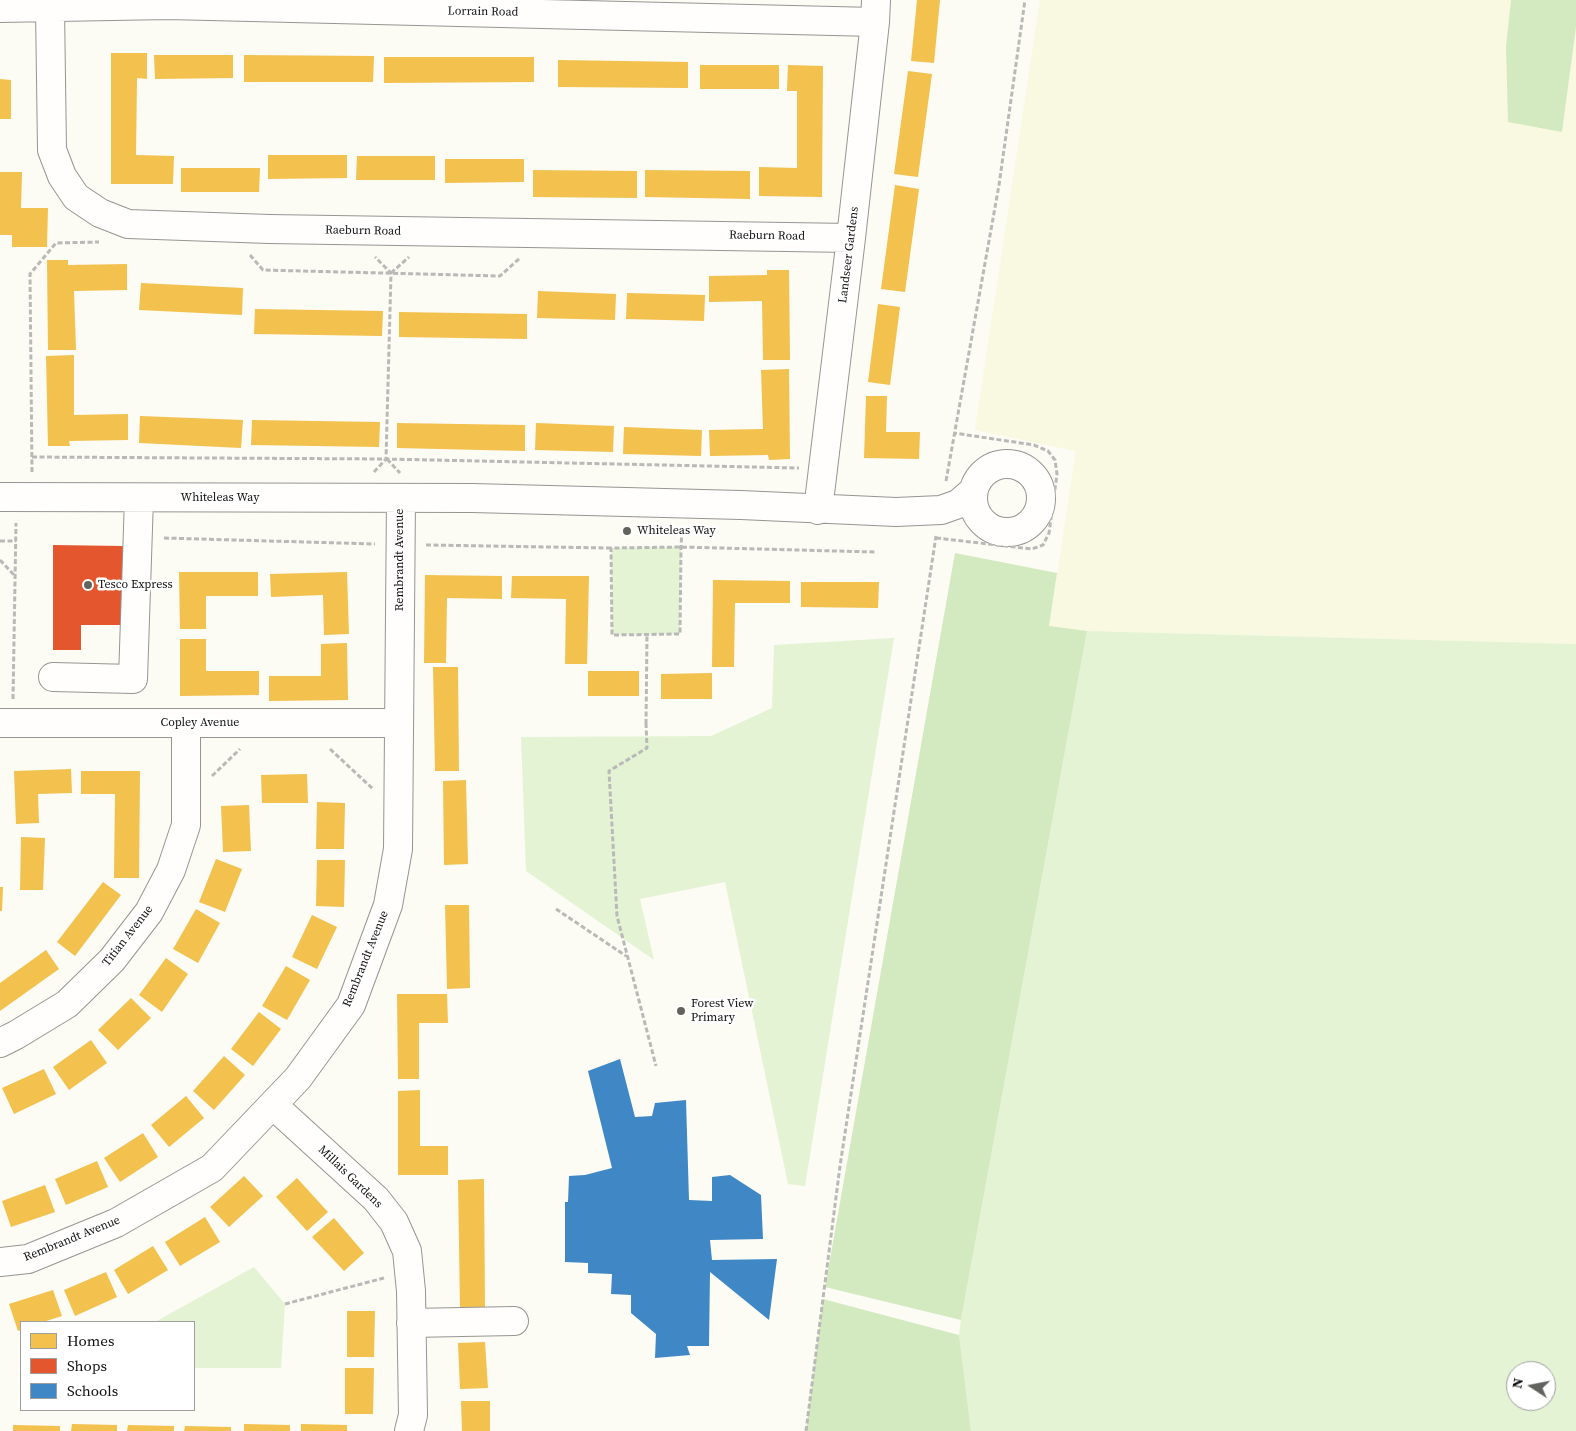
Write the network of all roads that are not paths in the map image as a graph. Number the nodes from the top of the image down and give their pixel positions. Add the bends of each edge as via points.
1 (168, 2) edge
2 (509, 6) edge
3 (0, 8) edge
4 (50, 8) junction
5 (876, 11) edge
6 (851, 238) junction
7 (973, 491) junction
8 (16, 497) edge
9 (139, 498) junction
10 (400, 498) junction
11 (818, 510) junction
12 (941, 510) junction
13 (982, 523) junction
14 (53, 677) dead end
15 (6, 723) edge
16 (186, 723) junction
17 (399, 723) junction
18 (0, 1043) edge
19 (273, 1105) junction
20 (0, 1262) edge
21 (514, 1321) dead end
22 (411, 1323) junction
23 (409, 1431) edge

1 - 2 street, Lorrain Road
1 - 4 street, Lorrain Road
2 - 5 street, Lorrain Road
3 - 4 street, Lorrain Road
4 - 6 street, Raeburn Road via 52,150 62,176 76,197 100,213 128,224
5 - 6 street, Landseer Gardens
6 - 11 street, Landseer Gardens
7 - 12 street, Whiteleas Way via 958,504
7 - 13 street via 975,513
7 - 13 street, Whiteleas Way via 984,473 1003,464 1024,468 1038,484 1040,507 1026,527 1004,533
8 - 9 street, Whiteleas Way
9 - 10 street, Whiteleas Way
9 - 14 street via 133,679
10 - 11 street, Whiteleas Way
10 - 17 street, Rembrandt Avenue
11 - 12 street, Whiteleas Way
12 - 13 street, Whiteleas Way
15 - 16 street, Copley Avenue
16 - 17 street, Copley Avenue
16 - 18 street, Titian Avenue via 186,825 171,870 149,912 112,960 67,1004
17 - 19 street, Rembrandt Avenue via 398,850 388,906 350,1005 298,1078
19 - 20 street, Rembrandt Avenue via 212,1168 116,1223 28,1259
19 - 22 street, Millais Gardens via 376,1198 394,1222 407,1251
21 - 22 street
22 - 23 street, Millais Gardens via 412,1415

